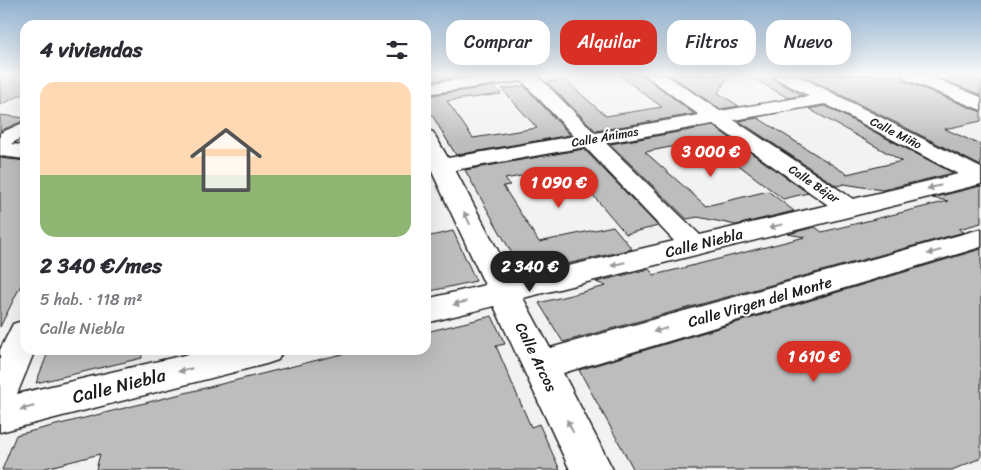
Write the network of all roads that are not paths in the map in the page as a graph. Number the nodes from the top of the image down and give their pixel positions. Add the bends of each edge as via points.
1 (548, 97) edge
2 (686, 97) edge
3 (964, 97) edge
4 (828, 98) joint
5 (981, 104) edge
6 (716, 118) junction
7 (20, 131) edge
8 (590, 140) junction
9 (0, 141) edge
10 (431, 146) edge
11 (0, 149) edge
12 (20, 151) edge
13 (441, 166) junction
14 (981, 176) edge
15 (849, 208) junction
16 (981, 238) edge
17 (694, 246) junction
18 (504, 292) junction
19 (431, 310) edge
20 (20, 344) edge
21 (246, 355) edge
22 (540, 365) junction
23 (0, 390) edge
24 (0, 415) edge
25 (592, 470) edge

1 - 8 street
2 - 6 street, Calle Béjar
3 - 5 street
4 - 6 street, Calle Ánimas
4 - 14 street, Calle Miño
6 - 8 street, Calle Ánimas
6 - 15 street, Calle Béjar
7 - 9 street
8 - 13 street, Calle Ánimas
8 - 17 street
10 - 13 street, Calle Arcos
11 - 12 street
18 -> 13 street, Calle Arcos
14 -> 15 street, Calle Niebla
15 -> 17 street, Calle Niebla
16 -> 22 street, Calle Virgen del Monte
17 -> 18 street, Calle Niebla
18 -> 19 street, Calle Niebla
18 - 22 street, Calle Arcos
20 - 23 street
21 -> 24 street, Calle Niebla
25 -> 22 street, Calle Arcos

